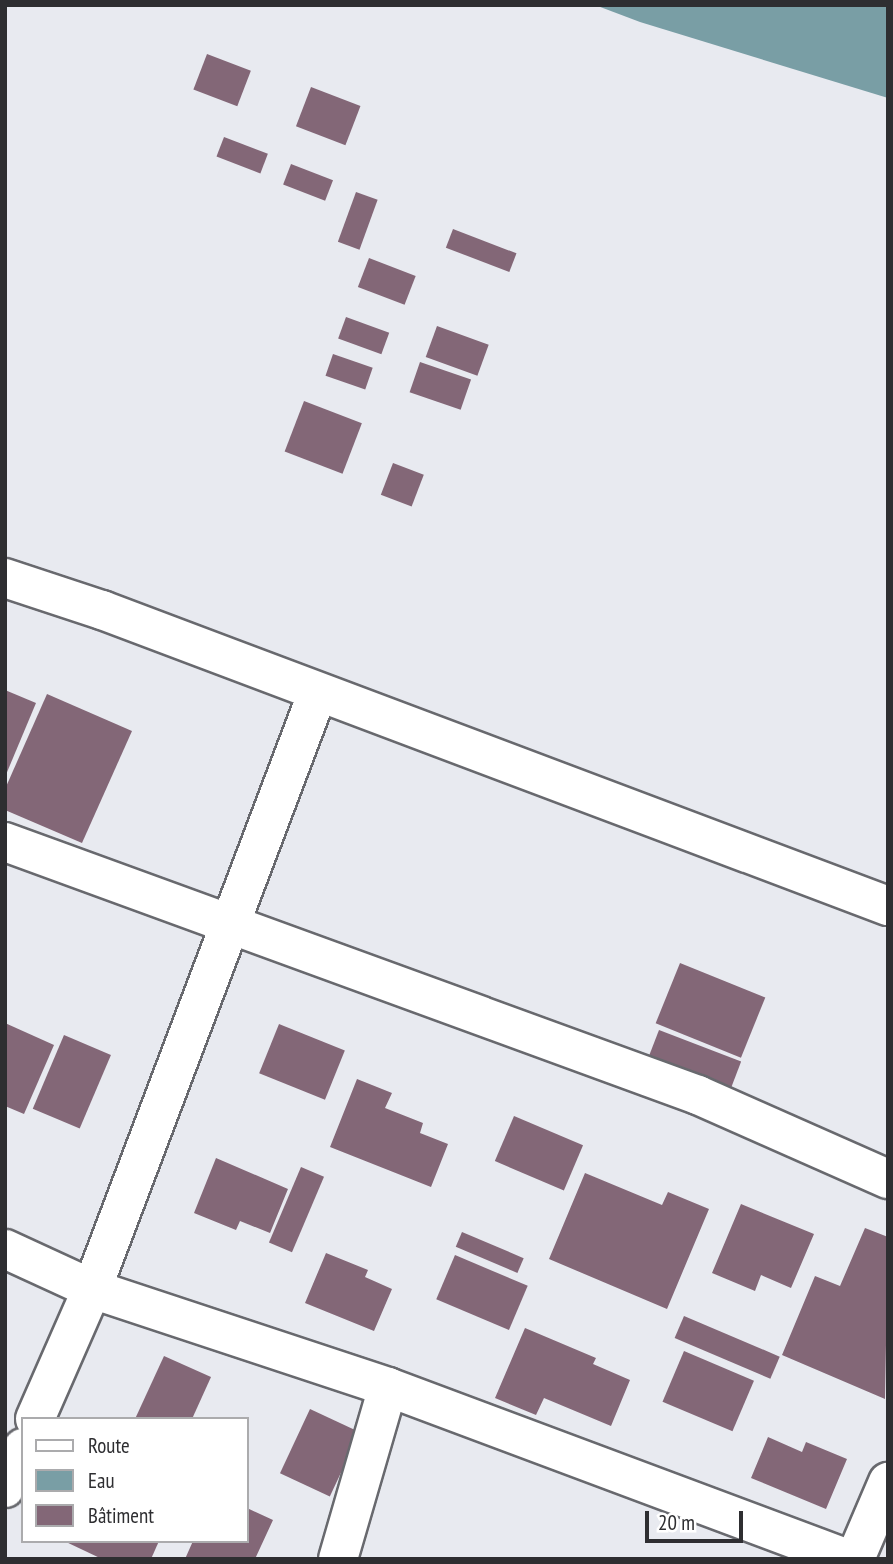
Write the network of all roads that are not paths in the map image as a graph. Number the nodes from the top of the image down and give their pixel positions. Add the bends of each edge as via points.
1 (5, 578) edge
2 (318, 692) junction
3 (5, 842) edge
4 (888, 906) edge
5 (229, 925) junction
6 (888, 1179) edge
7 (5, 1250) edge
8 (92, 1289) junction
9 (388, 1387) junction
10 (36, 1417) edge
11 (21, 1452) edge
12 (888, 1482) edge
13 (5, 1488) edge
14 (338, 1559) edge
15 (848, 1559) edge
16 (855, 1559) edge

1 - 2 street
2 - 4 street
2 - 5 street
3 - 5 street
5 - 6 street via 698,1095
5 - 8 street
7 - 8 street
8 - 9 street
8 - 10 street
9 - 14 street
9 - 15 street
11 - 13 street
12 - 16 street

